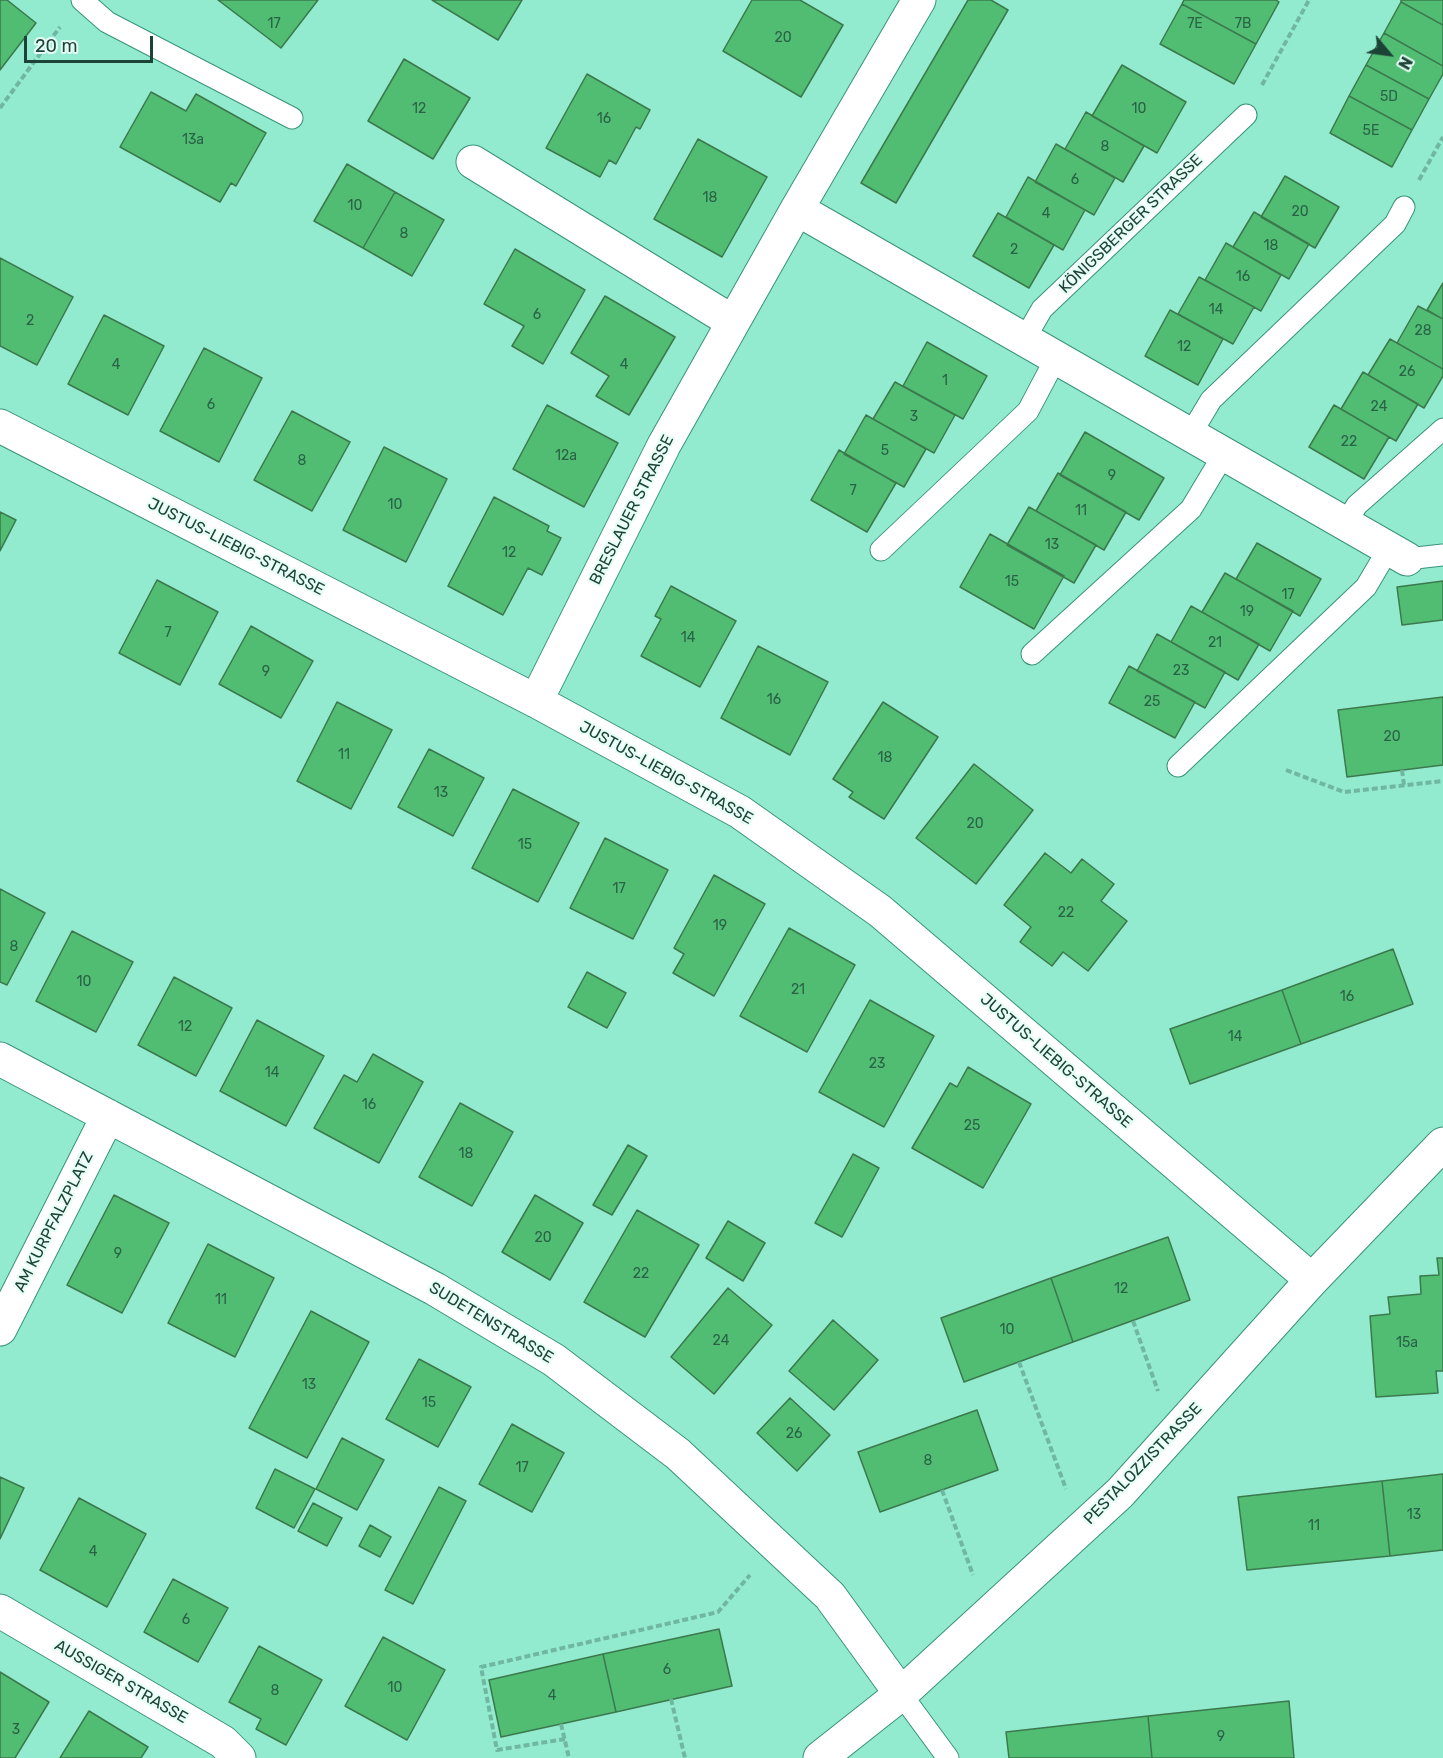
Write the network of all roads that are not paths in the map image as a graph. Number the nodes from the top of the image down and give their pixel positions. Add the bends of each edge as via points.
1 (82, 0) edge
2 (908, 4) edge
3 (1246, 115) road end
4 (292, 118) dead end
5 (473, 162) dead end
6 (1404, 207) road end
7 (796, 209) junction
8 (733, 322) junction
9 (1024, 340) junction
10 (1056, 358) junction
11 (0, 426) edge
12 (1443, 429) edge
13 (1190, 435) junction
14 (1224, 454) junction
15 (1345, 524) junction
16 (881, 550) dead end
17 (1398, 554) junction
18 (1443, 555) edge
19 (1032, 654) dead end
20 (536, 701) junction
21 (1178, 766) dead end
22 (0, 1059) edge
23 (108, 1116) junction
24 (1443, 1144) edge
25 (1312, 1280) junction
26 (0, 1329) edge
27 (0, 1611) edge
28 (901, 1694) junction
29 (239, 1758) edge
30 (820, 1758) edge
31 (948, 1758) edge

1 - 4 lane via 107,22
2 - 7 street, BRESLAUER STRASSE
3 - 9 lane, KÖNIGSBERGER STRASSE via 1042,309
5 - 8 street
6 - 13 lane via 1395,224 1211,399
7 - 8 street, BRESLAUER STRASSE
7 - 9 street
8 - 20 street, BRESLAUER STRASSE via 664,445
9 - 10 street
10 - 13 street
10 - 16 lane via 1028,411
11 - 20 street, JUSTUS-LIEBIG-STRASSE
12 - 15 lane via 1357,505
13 - 14 street
14 - 15 street
14 - 19 lane via 1191,509
15 - 17 street
17 - 18 lane
17 - 21 lane
20 - 25 street, JUSTUS-LIEBIG-STRASSE via 740,812 880,911
22 - 23 street, SUDETENSTRASSE
23 - 26 street, AM KURPFALZPLATZ
23 - 28 street, SUDETENSTRASSE via 435,1289 554,1360 678,1454 830,1596
24 - 25 street, PESTALOZZISTRASSE
25 - 28 street, PESTALOZZISTRASSE via 1120,1493
27 - 29 street, AUSSIGER STRASSE via 223,1742
28 - 30 street, PESTALOZZISTRASSE
28 - 31 lane

